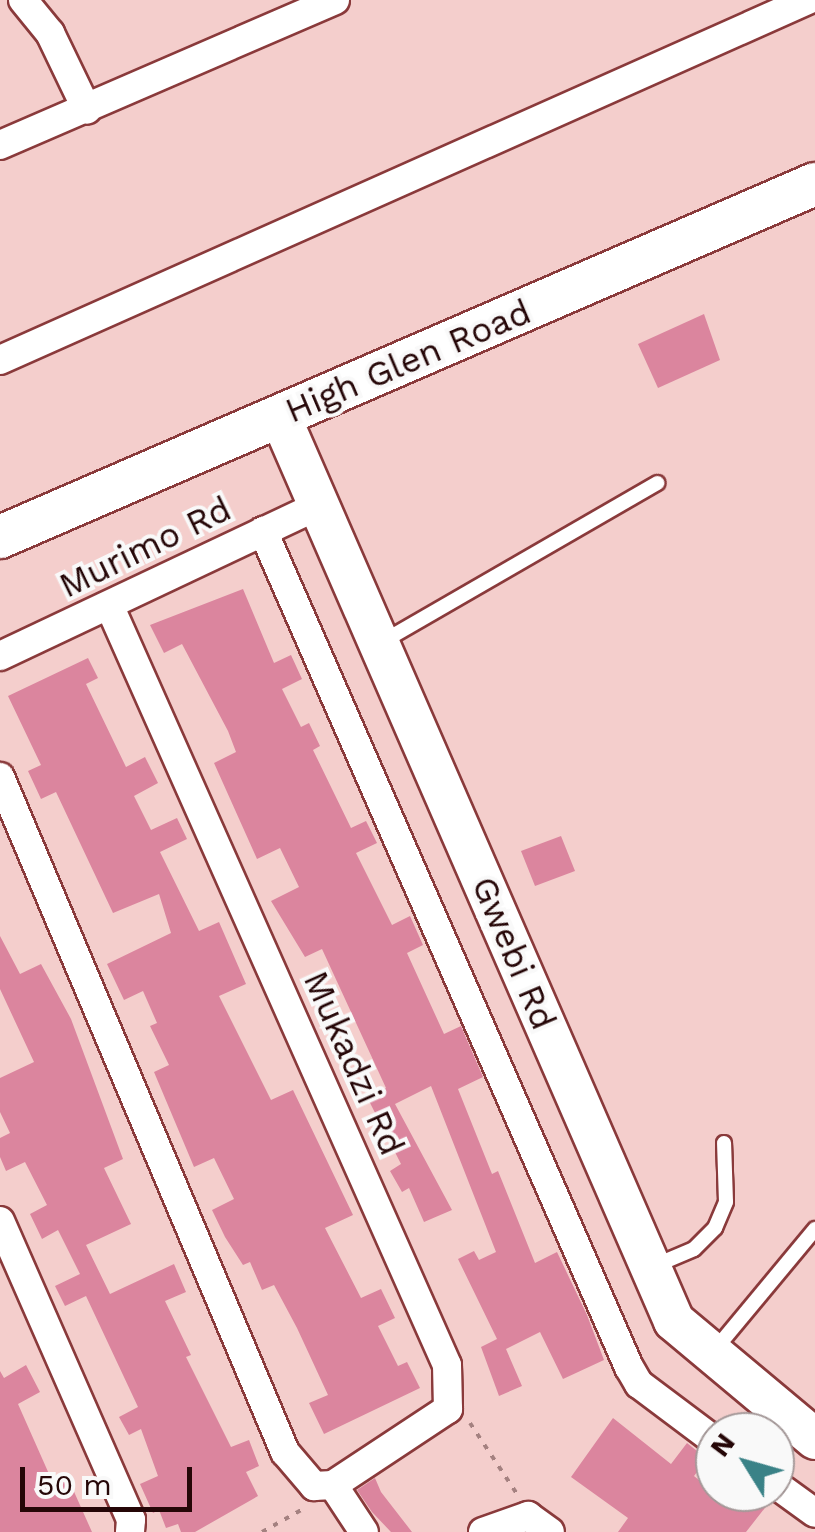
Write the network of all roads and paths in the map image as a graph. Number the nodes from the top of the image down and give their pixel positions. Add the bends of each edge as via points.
1 (23, 0) edge
2 (335, 0) edge
3 (808, 0) edge
4 (284, 11) edge
5 (87, 110) junction
6 (0, 145) edge
7 (815, 184) edge
8 (0, 360) edge
9 (280, 416) junction
10 (657, 482) dead end
11 (321, 504) junction
12 (263, 531) junction
13 (0, 537) edge
14 (110, 607) junction
15 (381, 643) junction
16 (0, 656) edge
17 (0, 777) edge
18 (724, 1143) dead end
19 (0, 1221) edge
20 (815, 1229) edge
21 (648, 1268) junction
22 (709, 1356) junction
23 (448, 1409) junction
24 (695, 1426) edge
25 (815, 1439) edge
26 (323, 1486) junction
27 (539, 1524) edge
28 (130, 1532) edge
29 (262, 1532) edge
30 (364, 1532) edge
31 (483, 1532) edge

1 - 5 street via 50,33
2 - 4 street
3 - 8 street
4 - 5 street
5 - 6 street
7 - 9 main road, High Glen Road
9 - 11 street, Gwebi Rd
9 - 13 main road, High Glen Road
10 - 15 lane
11 - 12 street, Murimo Rd
11 - 15 street, Gwebi Rd
12 - 14 street, Murimo Rd
12 - 24 street via 628,1367 639,1384
14 - 16 street, Murimo Rd
14 - 23 street, Mukadzi Rd via 447,1365
15 - 21 street, Gwebi Rd
17 - 26 street via 285,1452
18 - 21 lane via 726,1202 715,1228 694,1249
19 - 28 street
20 - 22 lane
21 - 22 street, Gwebi Rd via 674,1321
22 - 25 street, Gwebi Rd
23 - 26 street
23 - 27 path via 482,1435
26 - 29 path via 308,1506
26 - 30 street
27 - 31 street

